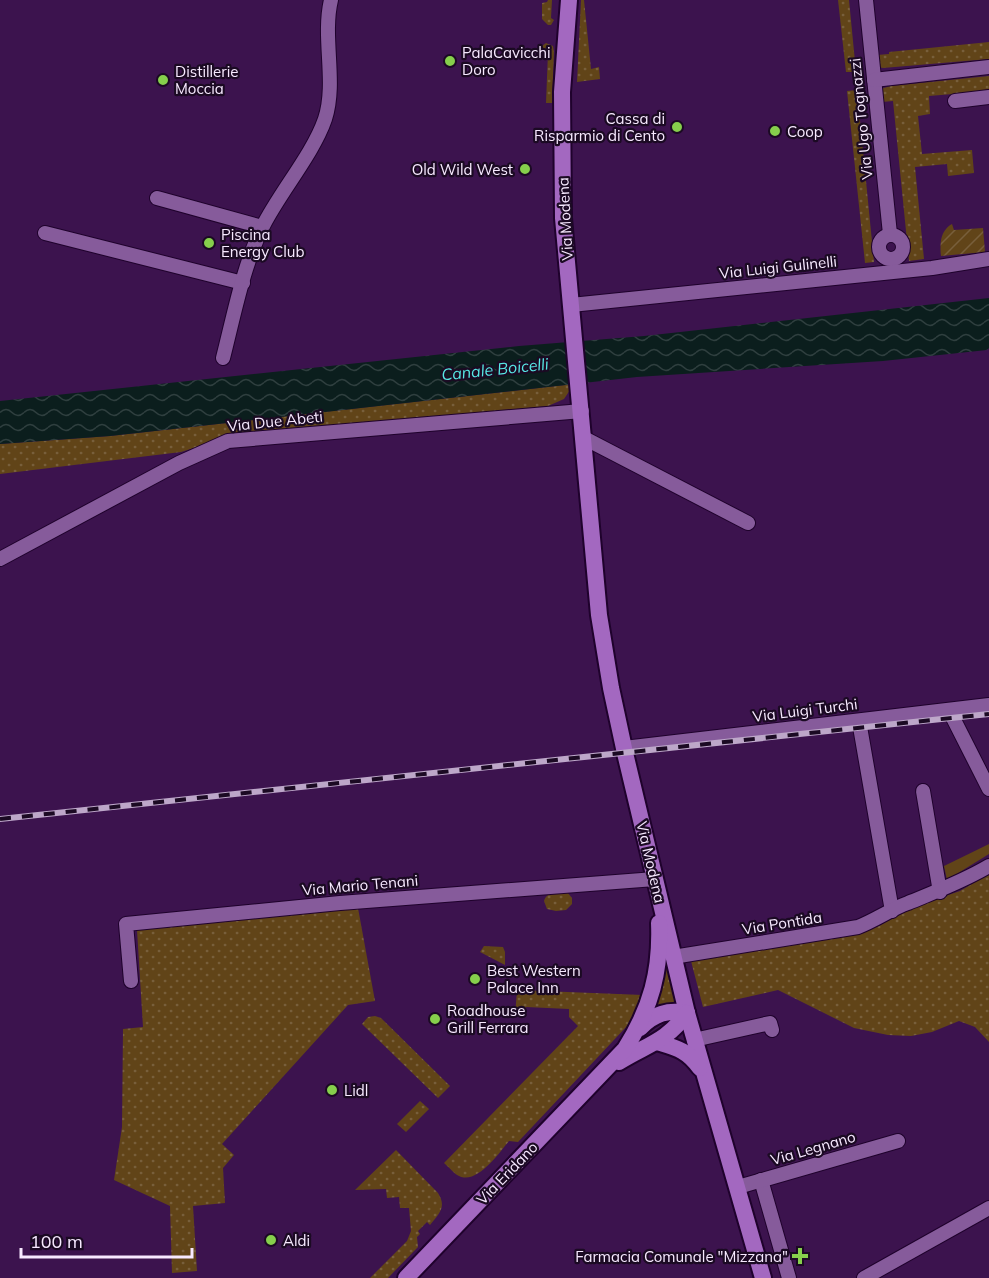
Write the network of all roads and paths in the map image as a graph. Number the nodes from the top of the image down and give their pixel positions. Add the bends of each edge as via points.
1 (331, 0) edge
2 (569, 0) edge
3 (866, 0) edge
4 (989, 67) edge
5 (874, 80) junction
6 (989, 98) edge
7 (955, 101) dead end
8 (157, 198) dead end
9 (262, 227) junction
10 (45, 233) dead end
11 (890, 234) dead end
12 (989, 259) edge
13 (243, 283) junction
14 (571, 305) junction
15 (223, 358) dead end
16 (582, 411) junction
17 (584, 438) junction
18 (748, 523) dead end
19 (0, 559) edge
20 (989, 705) edge
21 (949, 710) junction
22 (859, 720) junction
23 (624, 748) junction
24 (989, 789) edge
25 (923, 791) dead end
26 (989, 866) edge
27 (657, 887) junction
28 (940, 892) junction
29 (892, 911) junction
30 (673, 957) junction
31 (131, 981) dead end
32 (687, 1013) junction
33 (772, 1030) dead end
34 (635, 1033) junction
35 (694, 1040) junction
36 (657, 1042) junction
37 (607, 1069) junction
38 (704, 1074) junction
39 (898, 1141) dead end
40 (761, 1180) junction
41 (738, 1187) junction
42 (989, 1208) edge
43 (406, 1278) edge
44 (763, 1278) edge
45 (789, 1278) edge
46 (864, 1278) edge

1 - 9 street via 325,119
2 - 14 main road, Via Modena via 562,92 562,195
3 - 5 street, Via Ugo Tognazzi
4 - 5 street
5 - 11 street, Via Ugo Tognazzi
6 - 7 street
8 - 9 street
9 - 13 street
10 - 13 street
12 - 14 street, Via Luigi Gulinelli
13 - 15 street
14 - 16 main road, Via Modena
16 - 17 main road, Via Modena
16 - 19 street, Via Due Abeti via 228,441
17 - 18 street
17 - 23 main road, Via Modena via 599,615
20 - 21 street, Via Luigi Turchi
21 - 22 street, Via Luigi Turchi
21 - 24 street
22 - 23 street, Via Luigi Turchi
22 - 29 street
23 - 27 main road, Via Modena
25 - 28 street
26 - 28 street, Via Pontida
27 - 30 main road, Via Modena
27 - 31 street, Via Mario Tenani via 340,903 126,924
27 - 34 main road, Via Eridano via 660,931 655,983
28 - 29 street, Via Pontida
29 - 30 street, Via Pontida via 858,927
30 - 32 main road, Via Modena
32 - 34 main road, Via Eridano via 661,1013 649,1018
32 - 35 main road, Via Modena
32 - 36 main road, Via Eridano via 678,1026
33 - 35 street via 770,1023
34 - 37 main road, Via Eridano
35 - 38 main road, Via Modena
36 - 37 main road, Via Eridano
36 - 38 main road via 691,1056
37 - 43 main road, Via Eridano
38 - 41 main road, Via Modena
39 - 40 street, Via Legnano
40 - 41 street, Via Legnano
40 - 45 street
41 - 44 main road, Via Modena
42 - 46 street

